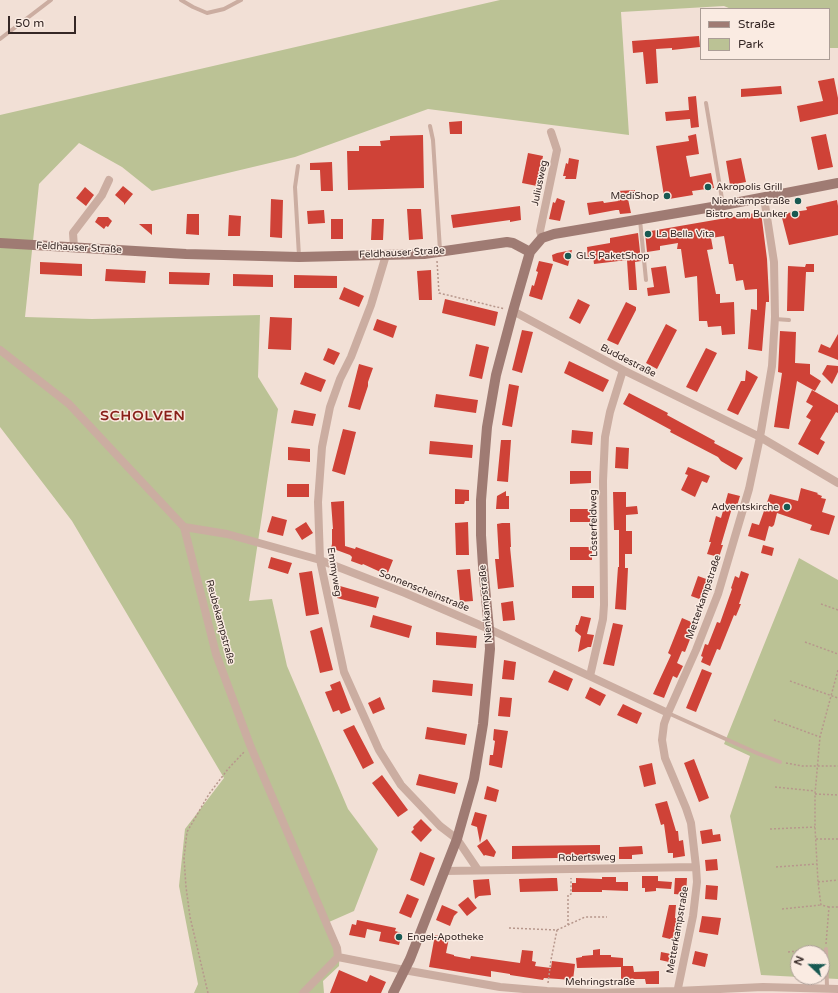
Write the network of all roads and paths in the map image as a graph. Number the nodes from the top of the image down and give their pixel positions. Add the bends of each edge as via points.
1 (51, 0) edge
2 (182, 0) edge
3 (241, 0) edge
4 (0, 39) edge
5 (706, 103) dead end
6 (430, 126) dead end
7 (551, 132) dead end
8 (298, 166) dead end
9 (109, 180) dead end
10 (838, 183) edge
11 (764, 198) junction
12 (724, 205) junction
13 (640, 220) junction
14 (542, 238) junction
15 (0, 243) edge
16 (74, 247) junction
17 (530, 252) junction
18 (439, 253) junction
19 (386, 255) junction
20 (299, 257) junction
21 (646, 280) dead end
22 (513, 311) junction
23 (775, 319) junction
24 (789, 320) dead end
25 (0, 350) edge
26 (623, 370) junction
27 (760, 437) junction
28 (838, 483) edge
29 (184, 526) junction
30 (320, 560) junction
31 (821, 604) dead end
32 (838, 610) edge
33 (489, 629) junction
34 (805, 642) dead end
35 (838, 654) edge
36 (838, 670) edge
37 (590, 676) junction
38 (790, 681) dead end
39 (831, 695) junction
40 (838, 698) edge
41 (668, 713) junction
42 (774, 720) dead end
43 (820, 737) junction
44 (250, 745) junction
45 (780, 762) joint
46 (817, 766) junction
47 (838, 766) edge
48 (775, 787) dead end
49 (815, 791) junction
50 (815, 794) junction
51 (838, 795) edge
52 (815, 828) junction
53 (770, 829) dead end
54 (457, 839) junction
55 (816, 839) junction
56 (838, 839) edge
57 (817, 864) junction
58 (696, 867) junction
59 (776, 867) dead end
60 (571, 868) junction
61 (478, 870) junction
62 (445, 871) junction
63 (838, 880) edge
64 (818, 882) junction
65 (821, 905) junction
66 (829, 907) junction
67 (838, 907) edge
68 (782, 909) dead end
69 (607, 917) dead end
70 (568, 925) junction
71 (509, 928) dead end
72 (557, 930) junction
73 (826, 945) edge
74 (338, 957) junction
75 (404, 970) junction
76 (827, 985) edge
77 (827, 989) junction
78 (838, 989) edge
79 (500, 990) edge
80 (743, 990) edge
81 (787, 990) edge
82 (801, 990) edge
83 (547, 991) junction
84 (677, 992) edge
85 (208, 993) edge
86 (303, 993) edge
87 (393, 993) edge

1 - 4 lane
2 - 3 lane via 207,12 224,9
5 - 12 lane
6 - 18 lane via 433,140
7 - 14 street, Juliusweg via 557,150 540,231
8 - 20 lane via 295,187
9 - 16 street via 102,196 74,233
10 - 11 street
11 - 12 street
11 - 23 street, Metterkampstraße via 774,262
12 - 13 street
13 - 14 street
13 - 21 lane
14 - 17 street
15 - 16 street, Feldhauser Straße
16 - 20 street, Feldhauser Straße via 186,254
17 - 18 street, Feldhauser Straße via 507,242
17 - 22 street, Nienkampstraße
18 - 19 street, Feldhauser Straße
18 - 22 path via 439,293
19 - 20 street, Feldhauser Straße
19 - 30 street, Emmyweg via 371,305 330,407 322,447 318,502
22 - 26 street, Buddestraße
22 - 33 street, Nienkampstraße via 496,375 487,428 481,500 482,566
23 - 24 lane
23 - 27 street, Metterkampstraße via 772,366
25 - 29 street, Reubekampstraße via 69,404
26 - 27 street, Buddestraße
26 - 37 street, Lösterfeldweg via 605,437 604,605
27 - 28 street, Buddestraße
27 - 41 street, Metterkampstraße via 718,594
29 - 30 street, Sonnenscheinstraße via 227,534
29 - 44 street, Reubekampstraße via 216,654
30 - 33 street, Sonnenscheinstraße
30 - 54 street, Emmyweg via 344,672 379,750 401,785 440,826
31 - 32 path
33 - 37 street, Sonnenscheinstraße
33 - 54 street, Nienkampstraße via 483,724 474,779
34 - 35 path
36 - 39 path
37 - 41 street, Sonnenscheinstraße
38 - 39 path
39 - 40 path
39 - 43 path
41 - 45 lane
41 - 58 street, Metterkampstraße via 662,740 665,758 691,823
42 - 43 path
43 - 46 path
44 - 74 street, Reubekampstraße via 327,923
44 - 85 path via 209,794 187,832 184,858 186,887 190,917
45 - 46 path
46 - 47 path
46 - 49 path
48 - 49 path
49 - 50 path
50 - 51 path
50 - 52 path
52 - 53 path
52 - 55 path
54 - 61 street
54 - 62 street, Nienkampstraße
55 - 56 path
55 - 57 path
57 - 59 path
57 - 64 path
58 - 60 street, Robertsweg
58 - 84 street, Metterkampstraße via 693,916
60 - 61 street, Robertsweg
60 - 70 path
61 - 62 street, Robertsweg
62 - 75 street, Nienkampstraße
63 - 64 path
64 - 65 path
65 - 66 path
65 - 68 path
66 - 67 path
66 - 73 path
69 - 70 path via 585,917
70 - 72 path
71 - 72 path
72 - 83 path
74 - 75 street, Mehringstraße
74 - 86 street
75 - 79 street, Mehringstraße
75 - 87 street, Nienkampstraße
76 - 77 lane
77 - 78 street, Mehringstraße
77 - 82 street, Mehringstraße
79 - 83 street, Mehringstraße
80 - 81 street, Mehringstraße
80 - 84 street, Mehringstraße
81 - 82 street, Mehringstraße
83 - 84 street, Mehringstraße

